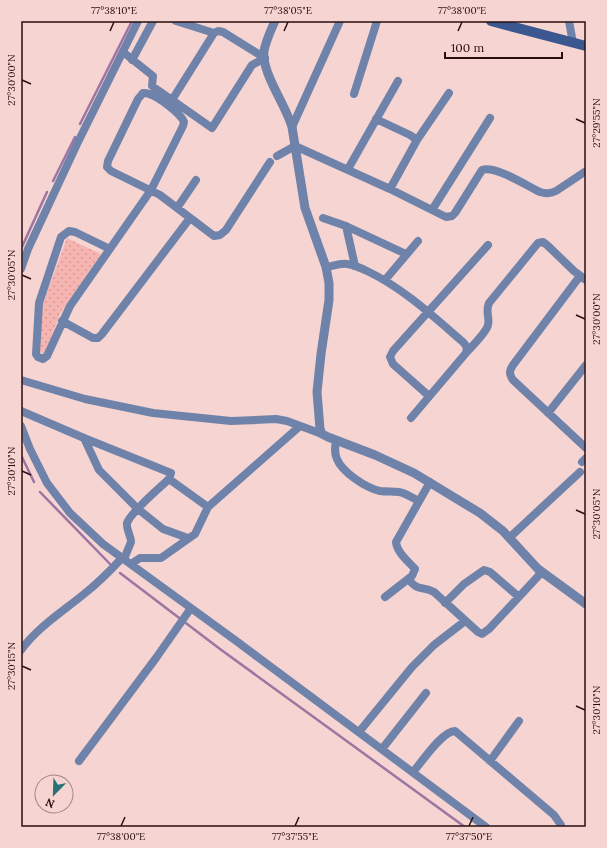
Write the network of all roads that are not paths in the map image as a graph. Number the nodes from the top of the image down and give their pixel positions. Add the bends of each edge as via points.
1 (138, 21) edge
2 (153, 21) edge
3 (176, 21) edge
4 (275, 21) edge
5 (340, 21) edge
6 (378, 21) edge
7 (491, 21) edge
8 (569, 21) edge
9 (214, 33) junction
10 (573, 43) junction
11 (586, 46) edge
12 (123, 52) junction
13 (265, 58) junction
14 (132, 60) junction
15 (398, 81) dead end
16 (448, 93) dead end
17 (354, 94) dead end
18 (172, 100) junction
19 (490, 118) dead end
20 (376, 119) junction
21 (292, 127) junction
22 (416, 140) junction
23 (295, 146) junction
24 (277, 156) dead end
25 (270, 162) dead end
26 (348, 169) junction
27 (586, 171) edge
28 (196, 180) dead end
29 (390, 189) junction
30 (151, 190) junction
31 (176, 208) junction
32 (432, 210) junction
33 (190, 218) junction
34 (323, 218) dead end
35 (346, 226) junction
36 (418, 241) dead end
37 (488, 245) dead end
38 (110, 249) junction
39 (406, 254) junction
40 (355, 266) junction
41 (326, 267) junction
42 (21, 269) edge
43 (583, 278) edge
44 (385, 280) junction
45 (428, 311) junction
46 (62, 321) junction
47 (466, 353) junction
48 (586, 365) edge
49 (21, 380) edge
50 (429, 396) junction
51 (21, 411) edge
52 (548, 413) junction
53 (411, 418) dead end
54 (21, 426) edge
55 (300, 426) junction
56 (322, 434) junction
57 (84, 438) junction
58 (336, 440) junction
59 (586, 448) edge
60 (580, 472) dead end
61 (169, 479) junction
62 (430, 482) junction
63 (419, 501) junction
64 (208, 507) junction
65 (138, 509) junction
66 (188, 538) junction
67 (509, 538) junction
68 (125, 560) junction
69 (542, 572) junction
70 (408, 579) junction
71 (385, 597) dead end
72 (519, 597) junction
73 (445, 603) junction
74 (586, 604) edge
75 (188, 612) junction
76 (465, 621) junction
77 (21, 650) edge
78 (426, 693) dead end
79 (519, 721) dead end
80 (359, 732) junction
81 (382, 749) junction
82 (490, 760) junction
83 (80, 761) dead end
84 (413, 772) junction
85 (486, 827) edge
86 (561, 827) edge

1 - 12 street
2 - 14 street
3 - 9 street
4 - 13 street via 264,52
5 - 21 street
6 - 17 street
7 - 10 main road
8 - 10 street
9 - 13 street via 223,32
9 - 18 street
10 - 11 main road
12 - 14 street
12 - 42 street via 77,144
13 - 18 street via 252,65 212,128
13 - 21 street via 268,74 289,115
14 - 18 street via 152,76 152,86
15 - 20 street
16 - 22 street
19 - 32 street
20 - 22 street
20 - 26 street
21 - 23 street
22 - 29 street
23 - 24 street
23 - 26 street
23 - 41 street via 305,208
25 - 33 street via 226,230 220,235 214,236
26 - 29 street
27 - 32 street via 556,191 546,194 486,168 482,170 452,216 446,217
28 - 31 street
29 - 32 street
30 - 30 street via 107,167 143,93 156,97 180,115 184,122
30 - 31 street
30 - 38 street
31 - 33 street
33 - 46 street via 98,338 93,338
34 - 35 street
35 - 39 street
35 - 40 street
36 - 39 street
37 - 45 street
38 - 46 street
38 - 46 street via 75,232 69,231 61,237 39,302 36,354 38,357 43,359 47,356
39 - 44 street
40 - 41 street via 340,264
40 - 44 street
41 - 56 street via 329,300 317,392
43 - 47 street via 547,245 543,242 538,244 489,303 486,329
43 - 52 street via 510,370 513,380
44 - 45 street
45 - 47 street via 463,342 467,347
45 - 50 street via 393,350 390,357 393,364
47 - 50 street
48 - 52 street
49 - 55 street via 85,399 153,413 231,421 276,419
50 - 53 street
51 - 57 street
52 - 59 street
54 - 68 street via 43,476 53,491 103,544
55 - 56 street
55 - 64 street
56 - 58 street
57 - 61 street via 171,473
57 - 65 street via 99,470
58 - 62 street via 395,464
58 - 63 street via 337,460 357,480 374,489 400,492
60 - 67 street
61 - 64 street
61 - 65 street
62 - 63 street
62 - 67 street via 491,521
63 - 70 street via 396,542 396,547 415,569
64 - 66 street via 197,530
65 - 66 street via 163,529
65 - 68 street via 127,524 132,542
66 - 68 street via 161,558
67 - 69 street
68 - 75 street
68 - 77 street via 44,625
69 - 72 street
69 - 74 street
70 - 71 street
70 - 73 street via 416,587 434,592
72 - 73 street via 490,572 484,570 464,584
72 - 76 street via 482,634
73 - 76 street
75 - 80 street
75 - 83 street
76 - 80 street via 412,667
78 - 81 street
79 - 82 street
80 - 81 street
81 - 84 street
82 - 84 street via 455,731 451,731
82 - 86 street via 554,815
84 - 85 street

